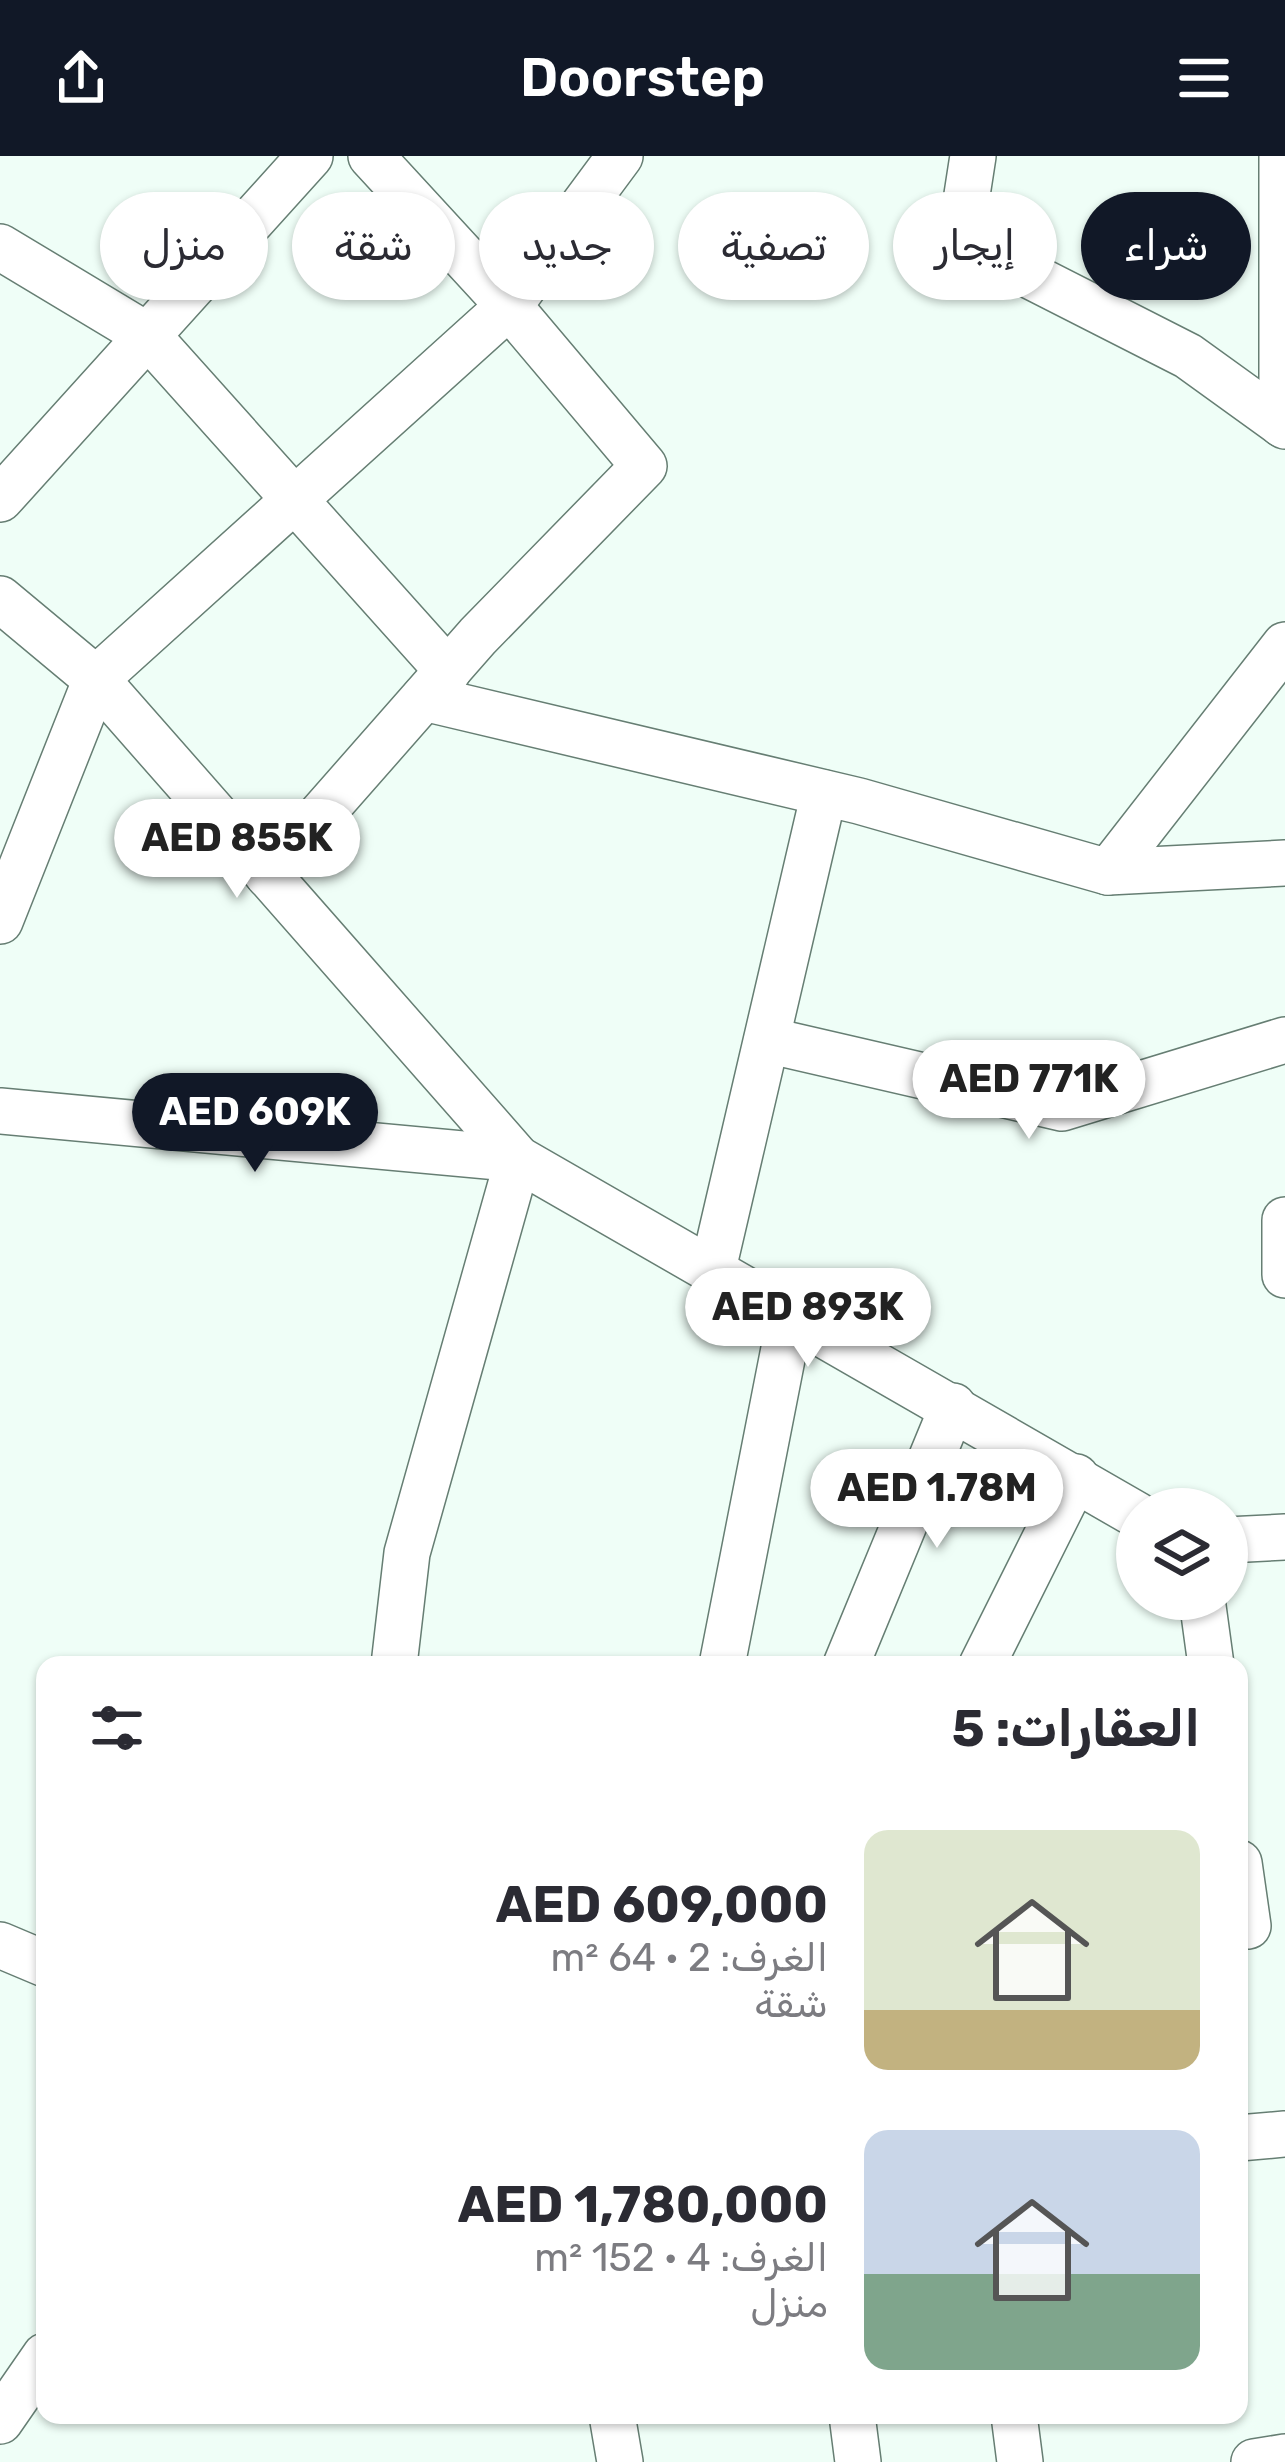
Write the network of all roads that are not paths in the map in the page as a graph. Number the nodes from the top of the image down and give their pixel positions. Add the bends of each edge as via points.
1 (310, 156) edge
2 (371, 156) edge
3 (620, 156) edge
4 (974, 156) edge
5 (1282, 156) edge
6 (0, 248) edge
7 (509, 306) junction
8 (148, 335) junction
9 (1284, 425) edge
10 (0, 499) edge
11 (295, 500) junction
12 (0, 599) edge
13 (1285, 645) edge
14 (96, 680) junction
15 (436, 684) junction
16 (824, 793) junction
17 (1285, 863) edge
18 (1108, 872) junction
19 (268, 874) junction
20 (0, 921) edge
21 (767, 1040) junction
22 (1285, 1040) edge
23 (0, 1111) edge
24 (518, 1159) junction
25 (1285, 1220) edge
26 (713, 1269) junction
27 (1285, 1275) edge
28 (791, 1313) junction
29 (953, 1406) junction
30 (1076, 1477) junction
31 (1116, 1502) edge
32 (1285, 1537) edge
33 (1248, 1539) edge
34 (1205, 1620) edge
35 (395, 1656) edge
36 (724, 1656) edge
37 (850, 1656) edge
38 (986, 1656) edge
39 (1210, 1656) edge
40 (1248, 1894) edge
41 (1257, 1925) edge
42 (0, 1945) edge
43 (36, 1960) edge
44 (1285, 2134) edge
45 (1248, 2137) edge
46 (36, 2369) edge
47 (0, 2421) edge
48 (614, 2424) edge
49 (853, 2424) edge
50 (1015, 2424) edge
51 (1285, 2457) edge
52 (620, 2462) edge
53 (858, 2462) edge
54 (1020, 2462) edge
55 (1254, 2462) edge

1 - 8 street
2 - 7 street
3 - 7 street
4 - 9 street via 961,239 1188,356
5 - 9 street
6 - 8 street
7 - 11 street
7 - 15 street via 644,466
8 - 10 street
8 - 11 street
11 - 14 street
11 - 15 street
12 - 14 street
13 - 18 street
14 - 19 street
14 - 20 street
15 - 16 street
15 - 19 street
16 - 18 street
16 - 21 street
17 - 18 street
19 - 24 street
21 - 22 street via 1062,1108
21 - 26 street
23 - 24 street
24 - 26 street
24 - 35 street via 407,1553
25 - 27 street
26 - 28 street
28 - 29 street
28 - 36 street
29 - 30 street
29 - 37 street
30 - 31 street
30 - 38 street
32 - 33 street
34 - 39 street
40 - 41 street
42 - 43 street
44 - 45 street
46 - 47 street
48 - 52 street
49 - 53 street
50 - 54 street
51 - 55 street

